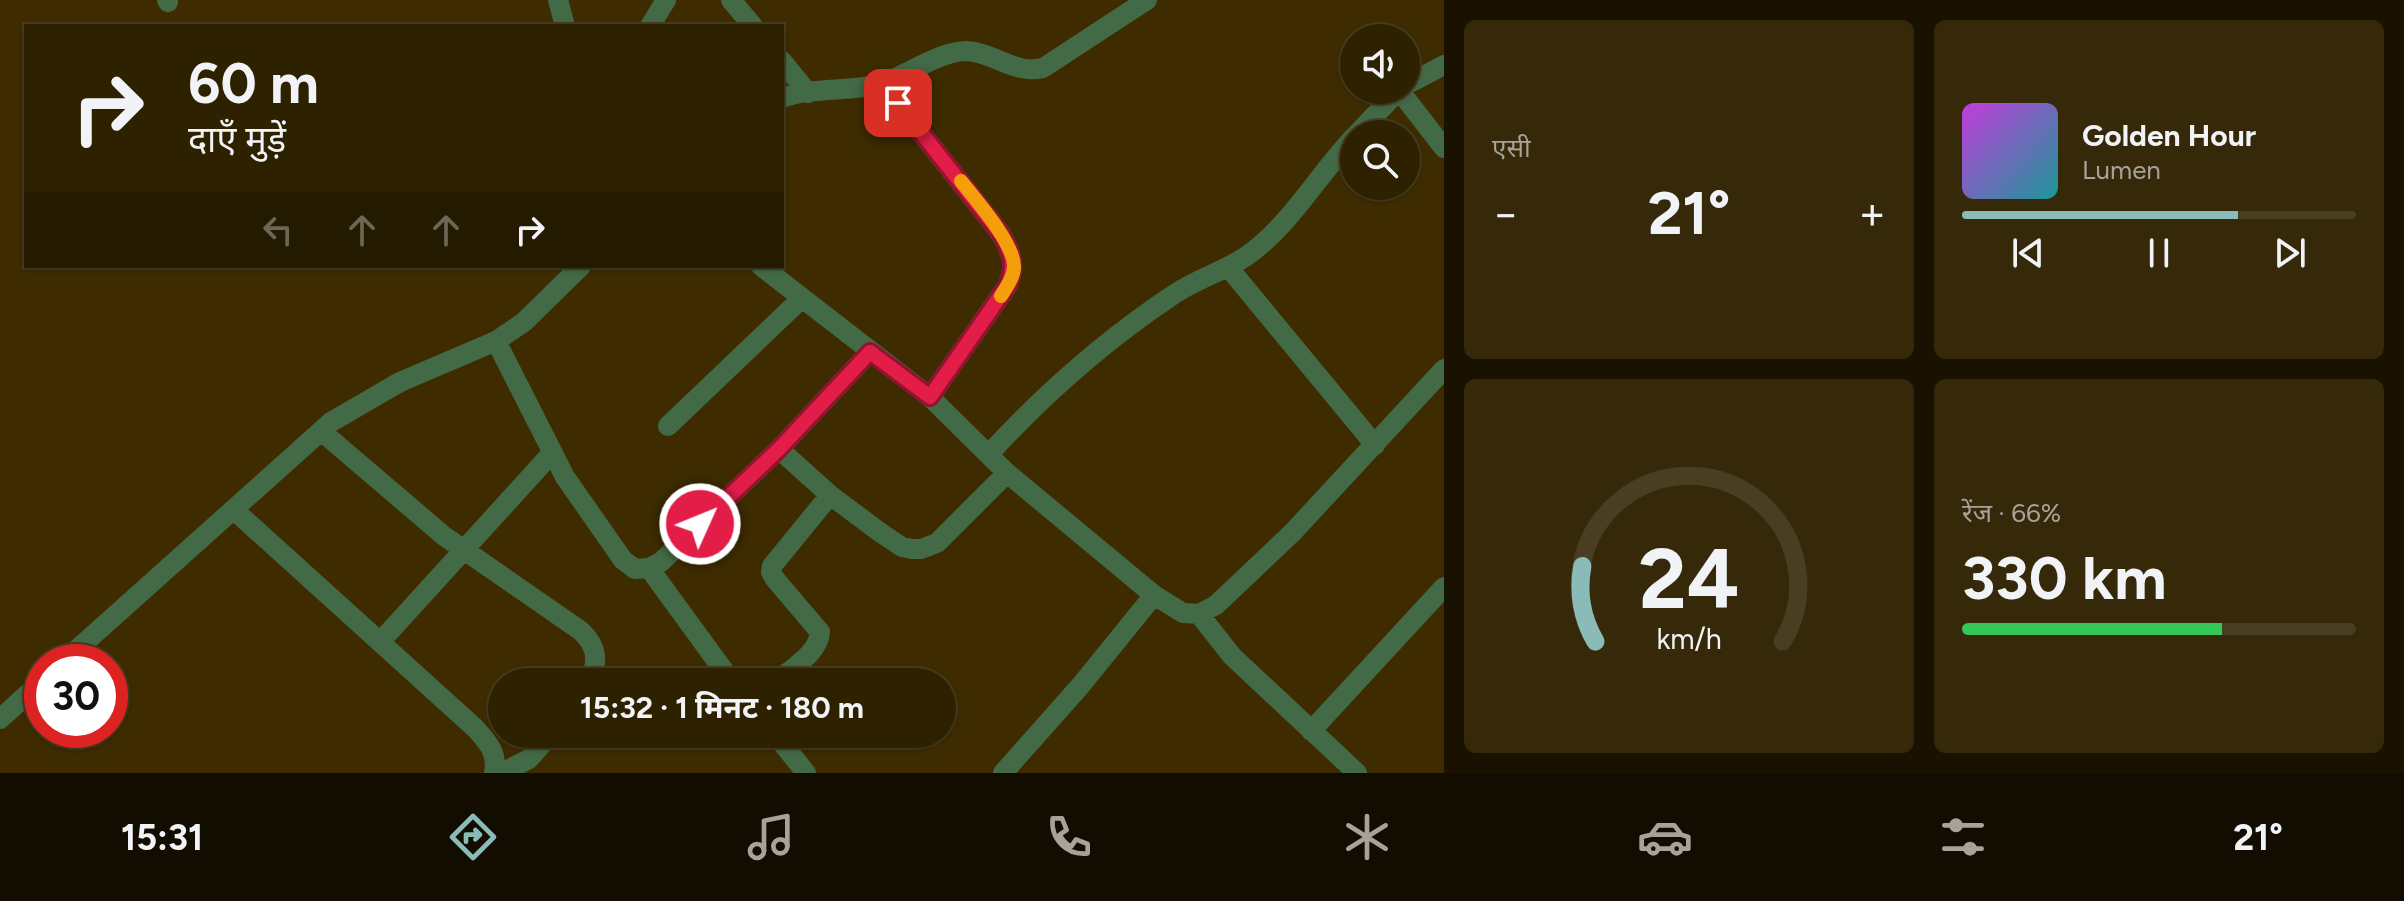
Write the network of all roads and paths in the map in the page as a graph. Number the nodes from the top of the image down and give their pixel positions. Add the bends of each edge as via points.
1 (558, 0) edge
2 (666, 0) edge
3 (731, 0) edge
4 (1147, 0) edge
5 (564, 24) edge
6 (651, 24) edge
7 (751, 24) edge
8 (784, 63) edge
9 (1444, 65) edge
10 (1420, 78) edge
11 (882, 83) junction
12 (808, 93) junction
13 (784, 98) edge
14 (1386, 104) edge
15 (1410, 104) edge
16 (1371, 120) edge
17 (1444, 148) edge
18 (1340, 155) edge
19 (1228, 267) junction
20 (579, 268) edge
21 (764, 268) edge
22 (802, 298) junction
23 (496, 341) junction
24 (870, 352) junction
25 (1444, 369) edge
26 (930, 397) junction
27 (668, 426) dead end
28 (321, 431) junction
29 (1375, 445) junction
30 (779, 449) junction
31 (552, 453) junction
32 (989, 454) junction
33 (1007, 473) junction
34 (830, 495) junction
35 (234, 510) junction
36 (464, 551) junction
37 (649, 568) junction
38 (1444, 587) edge
39 (1154, 595) junction
40 (1199, 614) junction
41 (381, 641) junction
42 (83, 644) edge
43 (595, 668) edge
44 (722, 668) edge
45 (792, 668) edge
46 (24, 697) edge
47 (0, 719) edge
48 (1311, 731) junction
49 (539, 748) edge
50 (786, 748) edge
51 (494, 773) edge
52 (502, 773) edge
53 (806, 773) edge
54 (1003, 773) edge
55 (1357, 773) edge

1 - 5 street
2 - 6 street
3 - 7 street
4 - 11 street via 1043,68 1015,68 966,51
8 - 12 street
9 - 10 street
11 - 12 street
11 - 26 street via 1012,253 1008,285
12 - 13 street
14 - 16 street
15 - 17 street
18 - 19 street via 1275,232
19 - 29 street
19 - 32 street via 1176,293 1106,343 1051,389
20 - 23 street via 524,322
21 - 22 street
22 - 24 street
22 - 27 street
23 - 28 street via 381,392
23 - 31 street
24 - 26 street
24 - 30 street
25 - 29 street
26 - 32 street
28 - 35 street
28 - 36 street
29 - 40 street via 1293,532 1216,605
30 - 34 street
30 - 37 street
31 - 36 street
31 - 37 street via 623,560 635,569
32 - 33 street
33 - 34 street via 958,525 921,549 902,547
33 - 39 street
34 - 45 street via 772,566 775,579 820,632 820,642
35 - 41 street
35 - 42 street
36 - 41 street
36 - 43 street via 590,639
37 - 44 street
38 - 48 street
39 - 40 street via 1183,613
39 - 54 street
40 - 48 street via 1232,656
41 - 51 street via 487,741 494,751
46 - 47 street
48 - 55 street
49 - 52 street
50 - 53 street

